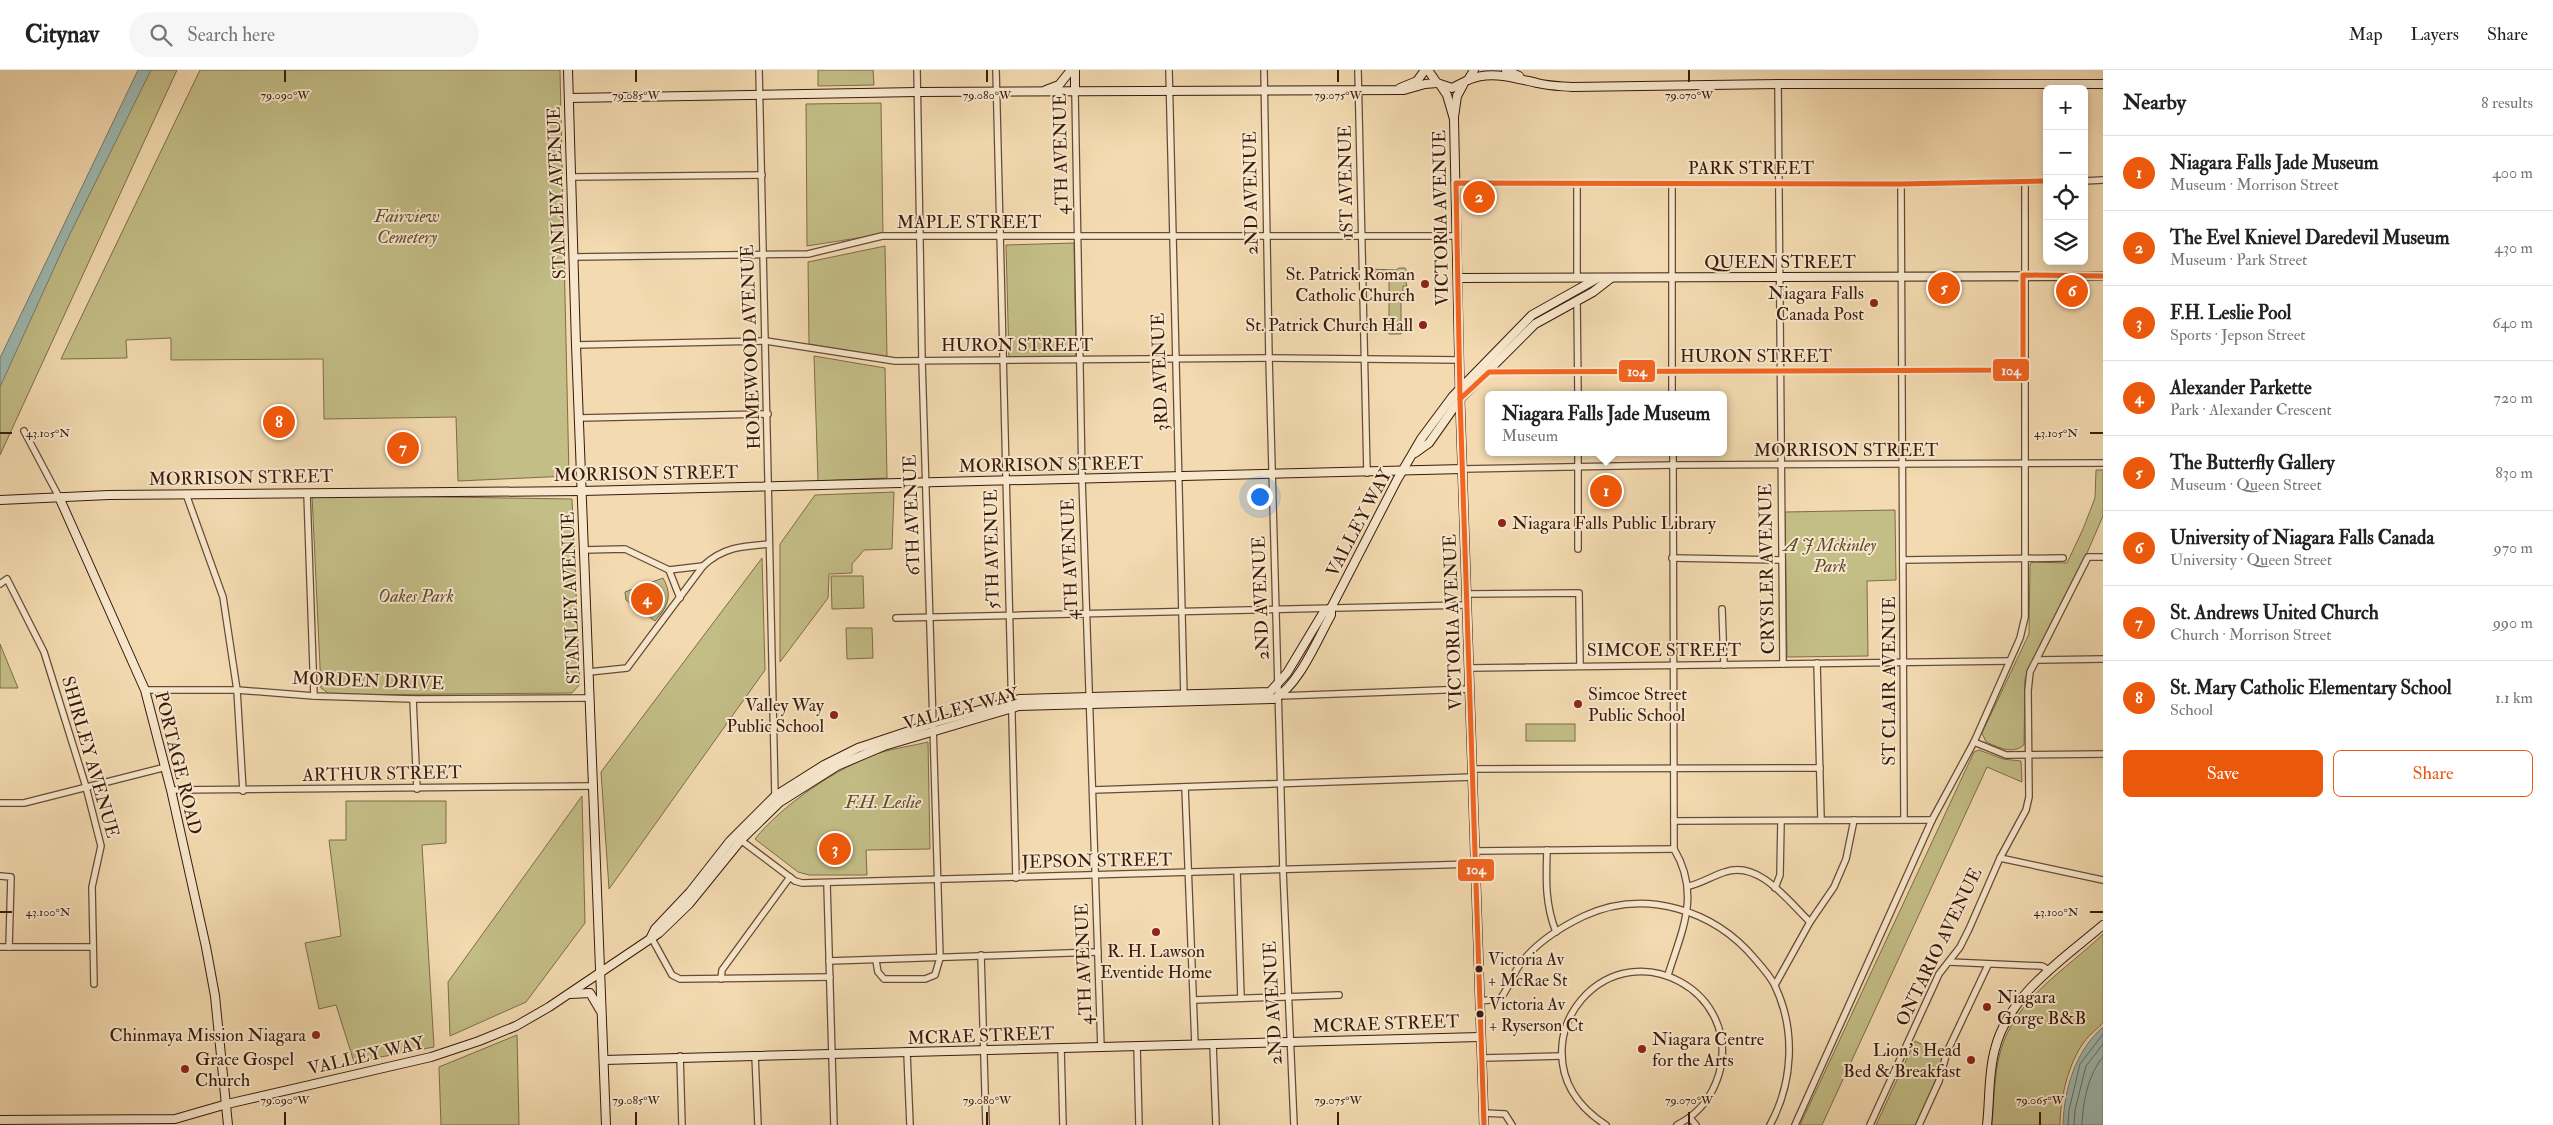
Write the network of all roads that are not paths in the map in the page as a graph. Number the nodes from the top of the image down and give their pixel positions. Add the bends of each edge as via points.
1 (568, 70) edge
2 (758, 70) edge
3 (917, 70) edge
4 (996, 70) edge
5 (1073, 70) edge
6 (1169, 70) edge
7 (1264, 70) edge
8 (1358, 70) edge
9 (1426, 70) edge
10 (1474, 70) edge
11 (1506, 70) edge
12 (1522, 78) junction
13 (1466, 82) junction
14 (1778, 84) junction
15 (2103, 84) edge
16 (1439, 85) junction
17 (1398, 89) junction
18 (1264, 90) junction
19 (1359, 90) junction
20 (1170, 91) junction
21 (917, 92) junction
22 (996, 92) junction
23 (1042, 92) junction
24 (1075, 92) junction
25 (759, 94) junction
26 (569, 98) junction
27 (1454, 119) junction
28 (762, 175) junction
29 (571, 177) junction
30 (2088, 180) edge
31 (2103, 180) edge
32 (2043, 181) edge
33 (2025, 182) junction
34 (1456, 183) junction
35 (1577, 183) junction
36 (1779, 183) junction
37 (1672, 184) junction
38 (1901, 184) junction
39 (1362, 236) junction
40 (1457, 236) junction
41 (920, 237) junction
42 (1267, 237) junction
43 (999, 238) junction
44 (1078, 238) junction
45 (1172, 238) junction
46 (763, 255) junction
47 (573, 257) junction
48 (2023, 275) junction
49 (1780, 276) junction
50 (1901, 276) junction
51 (2103, 276) edge
52 (1671, 277) junction
53 (1458, 278) junction
54 (1577, 278) junction
55 (1598, 278) junction
56 (1611, 278) junction
57 (1577, 301) junction
58 (766, 341) junction
59 (576, 345) junction
60 (1269, 358) junction
61 (1175, 359) junction
62 (1364, 359) junction
63 (922, 360) junction
64 (1460, 360) junction
65 (1002, 361) junction
66 (1081, 361) junction
67 (1477, 370) junction
68 (1902, 370) junction
69 (2023, 370) junction
70 (1672, 371) junction
71 (1780, 371) junction
72 (1489, 372) junction
73 (1578, 372) junction
74 (1460, 386) junction
75 (1578, 391) edge
76 (1672, 391) edge
77 (1460, 399) junction
78 (768, 414) junction
79 (579, 418) junction
80 (24, 431) dead end
81 (1415, 453) junction
82 (1578, 456) edge
83 (1673, 456) edge
84 (2102, 462) edge
85 (1902, 464) junction
86 (2025, 464) junction
87 (1673, 465) junction
88 (1781, 465) junction
89 (1578, 467) junction
90 (1463, 469) junction
91 (1402, 472) junction
92 (1367, 473) junction
93 (1272, 475) junction
94 (1178, 477) junction
95 (1082, 479) junction
96 (1005, 481) junction
97 (926, 482) junction
98 (770, 486) junction
99 (582, 491) junction
100 (307, 493) junction
101 (186, 494) junction
102 (59, 497) junction
103 (0, 500) edge
104 (769, 544) junction
105 (1578, 549) dead end
106 (584, 550) junction
107 (2103, 557) edge
108 (1672, 558) junction
109 (2063, 558) dead end
110 (2025, 559) junction
111 (1782, 560) junction
112 (1903, 560) junction
113 (703, 566) junction
114 (669, 570) junction
115 (0, 584) edge
116 (1466, 594) junction
117 (680, 598) junction
118 (1466, 605) junction
119 (1331, 608) junction
120 (1722, 609) dead end
121 (1276, 610) junction
122 (1181, 611) junction
123 (1087, 614) junction
124 (1008, 616) junction
125 (930, 617) junction
126 (896, 618) dead end
127 (2103, 659) edge
128 (2038, 660) junction
129 (2009, 661) junction
130 (1904, 662) junction
131 (1817, 663) junction
132 (1783, 664) junction
133 (1724, 665) junction
134 (1580, 666) junction
135 (1673, 666) junction
136 (1469, 668) junction
137 (589, 672) junction
138 (1279, 684) junction
139 (1470, 689) junction
140 (145, 690) junction
141 (237, 690) junction
142 (314, 696) junction
143 (1279, 696) junction
144 (590, 698) junction
145 (1184, 698) junction
146 (413, 699) junction
147 (1090, 700) junction
148 (1012, 704) junction
149 (933, 727) junction
150 (1974, 742) junction
151 (2103, 754) edge
152 (2028, 756) junction
153 (166, 767) junction
154 (1820, 768) junction
155 (1674, 769) junction
156 (1473, 773) junction
157 (1280, 783) junction
158 (594, 786) junction
159 (86, 787) junction
160 (1186, 787) junction
161 (417, 789) junction
162 (171, 790) junction
163 (1093, 790) junction
164 (243, 791) junction
165 (778, 799) junction
166 (0, 804) edge
167 (1904, 819) junction
168 (1821, 820) junction
169 (1854, 820) junction
170 (1932, 820) junction
171 (1674, 821) junction
172 (1781, 821) junction
173 (738, 838) junction
174 (1674, 849) junction
175 (1547, 850) junction
176 (1475, 851) junction
177 (2000, 858) junction
178 (1475, 864) junction
179 (1283, 870) junction
180 (1237, 871) junction
181 (1190, 874) junction
182 (0, 876) edge
183 (1096, 876) junction
184 (790, 877) junction
185 (1016, 878) junction
186 (939, 880) junction
187 (2103, 880) edge
188 (827, 884) junction
189 (1689, 886) junction
190 (1775, 888) junction
191 (1688, 912) junction
192 (1810, 922) junction
193 (2103, 925) edge
194 (1556, 932) junction
195 (651, 937) junction
196 (0, 947) edge
197 (9, 947) junction
198 (92, 947) junction
199 (1098, 952) junction
200 (981, 955) junction
201 (940, 958) junction
202 (829, 960) junction
203 (876, 960) junction
204 (1949, 962) junction
205 (1988, 964) junction
206 (2049, 970) junction
207 (601, 972) junction
208 (1668, 975) junction
209 (830, 977) junction
210 (721, 980) junction
211 (94, 984) dead end
212 (1775, 985) junction
213 (567, 994) junction
214 (1339, 995) dead end
215 (1287, 997) junction
216 (1241, 998) junction
217 (1195, 1000) junction
218 (1479, 1001) junction
219 (602, 1016) junction
220 (1480, 1037) junction
221 (1290, 1042) junction
222 (1213, 1044) junction
223 (1195, 1045) junction
224 (1137, 1047) junction
225 (1101, 1048) junction
226 (1060, 1049) junction
227 (983, 1051) junction
228 (907, 1053) junction
229 (755, 1055) junction
230 (832, 1055) junction
231 (680, 1056) junction
232 (1561, 1056) junction
233 (1482, 1058) junction
234 (604, 1060) junction
235 (227, 1104) junction
236 (1484, 1113) junction
237 (1690, 1118) junction
238 (0, 1120) edge
239 (228, 1125) edge
240 (606, 1125) edge
241 (682, 1125) edge
242 (758, 1125) edge
243 (834, 1125) edge
244 (910, 1125) edge
245 (986, 1125) edge
246 (1063, 1125) edge
247 (1139, 1125) edge
248 (1216, 1125) edge
249 (1294, 1125) edge
250 (1484, 1125) edge
251 (1512, 1125) edge
252 (1606, 1125) edge
253 (1677, 1125) edge
254 (1696, 1125) edge
255 (1770, 1125) edge
256 (1795, 1125) edge
257 (1870, 1125) edge
258 (1919, 1125) edge
259 (1986, 1125) edge

1 - 26 street, STANLEY AVENUE
2 - 25 street, HOMEWOOD AVENUE
3 - 21 street, 6TH AVENUE
4 - 22 street, 5TH AVENUE
5 - 23 street via 1059,85
5 - 24 street, 4TH AVENUE
6 - 20 street, 3RD AVENUE
7 - 18 street, 2ND AVENUE
8 - 19 street, 1ST AVENUE
9 - 16 street, VICTORIA AVENUE
9 - 17 street via 1417,81
10 - 13 street, VICTORIA AVENUE
11 - 12 street
12 - 13 street via 1495,74
12 - 14 street via 1551,86 1572,87
13 - 16 street via 1452,88
13 - 27 street, VICTORIA AVENUE via 1457,96
14 - 15 street
14 - 36 street, CRYSLER AVENUE
16 - 17 street
16 - 27 street, VICTORIA AVENUE via 1447,95
17 - 19 street
18 - 19 street
18 - 20 street
18 - 42 street, 2ND AVENUE
19 - 39 street, 1ST AVENUE
20 - 24 street
20 - 45 street, 3RD AVENUE
21 - 22 street
21 - 25 street
21 - 41 street, 6TH AVENUE
22 - 23 street
22 - 43 street, 5TH AVENUE
23 - 24 street
24 - 44 street, 4TH AVENUE
25 - 26 street
25 - 28 street, HOMEWOOD AVENUE
26 - 29 street, STANLEY AVENUE
27 - 34 street, VICTORIA AVENUE
28 - 29 street
28 - 46 street, HOMEWOOD AVENUE
29 - 47 street, STANLEY AVENUE
30 - 31 street
32 - 33 street, PARK STREET
33 - 38 street, PARK STREET
33 - 48 street
34 - 35 street, PARK STREET
34 - 40 street, VICTORIA AVENUE
35 - 37 street, PARK STREET
35 - 54 street
36 - 37 street, PARK STREET
36 - 38 street, PARK STREET
36 - 49 street, CRYSLER AVENUE
37 - 52 street
38 - 50 street, ST CLAIR AVENUE
39 - 40 street, MAPLE STREET
39 - 42 street, MAPLE STREET
39 - 62 street, 1ST AVENUE
40 - 53 street, VICTORIA AVENUE
41 - 43 street, MAPLE STREET
41 - 46 street, MAPLE STREET via 882,236 808,254
41 - 63 street, 6TH AVENUE
42 - 45 street, MAPLE STREET
42 - 60 street, 2ND AVENUE
43 - 44 street, MAPLE STREET
43 - 65 street, 5TH AVENUE
44 - 45 street, MAPLE STREET
44 - 66 street, 4TH AVENUE
45 - 61 street, 3RD AVENUE
46 - 47 street, MAPLE STREET
46 - 58 street, HOMEWOOD AVENUE
47 - 59 street, STANLEY AVENUE
48 - 50 street, QUEEN STREET
48 - 51 street, QUEEN STREET
48 - 69 street
49 - 50 street, QUEEN STREET
49 - 52 street, QUEEN STREET
49 - 71 street, CRYSLER AVENUE
50 - 68 street, ST CLAIR AVENUE
52 - 56 street, QUEEN STREET
52 - 70 street
53 - 54 street, QUEEN STREET
53 - 64 street, VICTORIA AVENUE
54 - 55 street, QUEEN STREET
55 - 56 street, QUEEN STREET
55 - 67 street, VALLEY WAY via 1532,315
56 - 57 street, VALLEY WAY
57 - 72 street, VALLEY WAY via 1535,324
57 - 73 street
58 - 59 street, HURON STREET
58 - 63 street, HURON STREET via 895,361
58 - 78 street, HOMEWOOD AVENUE
59 - 79 street, STANLEY AVENUE
60 - 61 street, HURON STREET
60 - 62 street, HURON STREET
60 - 93 street, 2ND AVENUE
61 - 66 street, HURON STREET
61 - 94 street, 3RD AVENUE
62 - 64 street, HURON STREET
62 - 92 street, 1ST AVENUE
63 - 65 street, HURON STREET
63 - 97 street, 6TH AVENUE
64 - 67 street
64 - 74 street, VICTORIA AVENUE
65 - 66 street, HURON STREET
65 - 96 street, 5TH AVENUE
66 - 95 street, 4TH AVENUE
67 - 74 street, VALLEY WAY
68 - 69 street, HURON STREET
68 - 71 street, HURON STREET
68 - 85 street, ST CLAIR AVENUE
69 - 86 street
70 - 71 street, HURON STREET
70 - 73 street, HURON STREET
70 - 76 street
71 - 88 street, CRYSLER AVENUE
72 - 73 street, HURON STREET
72 - 77 street, VALLEY WAY
73 - 75 street
74 - 77 street, VICTORIA AVENUE
74 - 81 street, VALLEY WAY via 1421,439
77 - 81 street, VALLEY WAY via 1429,443
77 - 90 street, VICTORIA AVENUE
78 - 79 street
78 - 98 street, HOMEWOOD AVENUE
79 - 99 street, STANLEY AVENUE
80 - 102 street, PORTAGE ROAD
81 - 91 street, VALLEY WAY
82 - 89 street
83 - 87 street
84 - 86 street, MORRISON STREET
85 - 86 street, MORRISON STREET
85 - 88 street, MORRISON STREET
85 - 112 street, ST CLAIR AVENUE
86 - 110 street
87 - 88 street, MORRISON STREET
87 - 89 street, MORRISON STREET
87 - 108 street
88 - 111 street, CRYSLER AVENUE
89 - 90 street, MORRISON STREET
89 - 105 street
90 - 91 street, MORRISON STREET
90 - 116 street, VICTORIA AVENUE
91 - 92 street, MORRISON STREET
91 - 119 street, VALLEY WAY
92 - 93 street, MORRISON STREET
93 - 94 street, MORRISON STREET
93 - 121 street, 2ND AVENUE
94 - 95 street, MORRISON STREET
94 - 122 street, 3RD AVENUE
95 - 96 street, MORRISON STREET
95 - 123 street, 4TH AVENUE
96 - 97 street, MORRISON STREET
96 - 124 street, 5TH AVENUE
97 - 98 street, MORRISON STREET
97 - 125 street, 6TH AVENUE
98 - 99 street, MORRISON STREET
98 - 104 street, HOMEWOOD AVENUE
99 - 100 street, MORRISON STREET
99 - 106 street, STANLEY AVENUE
100 - 101 street, MORRISON STREET
100 - 142 street
101 - 102 street, MORRISON STREET
101 - 141 street via 223,597
102 - 103 street, MORRISON STREET
102 - 140 street, PORTAGE ROAD
104 - 113 street via 724,550
104 - 165 street, HOMEWOOD AVENUE
106 - 114 street via 625,549
106 - 137 street, STANLEY AVENUE
107 - 128 street, ONTARIO AVENUE via 2088,557
108 - 111 street
108 - 135 street
109 - 110 street
110 - 112 street
110 - 129 street via 2025,617
111 - 132 street, CRYSLER AVENUE
112 - 130 street, ST CLAIR AVENUE
113 - 114 street
113 - 117 street
114 - 117 street
115 - 159 street, SHIRLEY AVENUE via 6,579 44,652
116 - 118 street, VICTORIA AVENUE
116 - 134 street via 1579,593
117 - 137 street via 627,668
118 - 119 street
118 - 136 street, VICTORIA AVENUE
119 - 121 street
119 - 138 street, VALLEY WAY via 1323,613
119 - 143 street, VALLEY WAY via 1331,615 1299,671
120 - 133 street
121 - 122 street
121 - 138 street, 2ND AVENUE
122 - 123 street
122 - 145 street, 3RD AVENUE
123 - 124 street
123 - 147 street, 4TH AVENUE
124 - 125 street
124 - 148 street, 5TH AVENUE
125 - 126 street
125 - 149 street, 6TH AVENUE
127 - 128 street
128 - 152 street, ONTARIO AVENUE via 2030,672 2028,691
129 - 130 street, SIMCOE STREET
129 - 150 street
130 - 131 street, SIMCOE STREET
130 - 167 street, ST CLAIR AVENUE
131 - 132 street, SIMCOE STREET
131 - 154 street
132 - 133 street, SIMCOE STREET
133 - 135 street, SIMCOE STREET
134 - 135 street, SIMCOE STREET
134 - 136 street, SIMCOE STREET
135 - 155 street
136 - 139 street, VICTORIA AVENUE
137 - 144 street, STANLEY AVENUE
138 - 143 street, 2ND AVENUE
138 - 145 street, VALLEY WAY via 1270,692
139 - 143 street
139 - 156 street, VICTORIA AVENUE
140 - 141 street, MORDEN DRIVE
140 - 153 street, PORTAGE ROAD
141 - 142 street, MORDEN DRIVE
141 - 164 street
142 - 146 street, MORDEN DRIVE
143 - 145 street, VALLEY WAY via 1266,700
143 - 157 street, 2ND AVENUE
144 - 146 street, MORDEN DRIVE
144 - 158 street, STANLEY AVENUE
145 - 147 street, VALLEY WAY
146 - 161 street
147 - 148 street, VALLEY WAY
147 - 163 street, 4TH AVENUE
148 - 149 street, VALLEY WAY
148 - 185 street, 5TH AVENUE
149 - 165 street, VALLEY WAY via 886,738 841,756
149 - 186 street, 6TH AVENUE
150 - 152 street via 2006,755
150 - 170 street
151 - 152 street
152 - 177 street, ONTARIO AVENUE via 2029,797 2026,810
153 - 159 street
153 - 162 street, PORTAGE ROAD
154 - 155 street
154 - 168 street
155 - 156 street
155 - 171 street
156 - 157 street
156 - 176 street, VICTORIA AVENUE
157 - 160 street
157 - 179 street, 2ND AVENUE
158 - 161 street, ARTHUR STREET
158 - 207 street, STANLEY AVENUE
159 - 166 street via 24,804
159 - 198 street, SHIRLEY AVENUE via 101,846 92,887
160 - 163 street
160 - 181 street
161 - 164 street, ARTHUR STREET
162 - 164 street, ARTHUR STREET
162 - 235 street, PORTAGE ROAD via 215,996
163 - 183 street, 4TH AVENUE
165 - 173 street, VALLEY WAY
167 - 169 street
167 - 170 street
168 - 169 street
168 - 172 street
169 - 192 street via 1846,859 1834,887
170 - 256 street
171 - 172 street
171 - 174 street
172 - 190 street via 1780,875
173 - 184 street, JEPSON STREET
173 - 195 street, VALLEY WAY
174 - 175 street
174 - 189 street
175 - 176 street
175 - 194 street via 1545,893
176 - 178 street, VICTORIA AVENUE
177 - 187 street
177 - 204 street, ONTARIO AVENUE via 1969,929
178 - 179 street, JEPSON STREET
178 - 218 street, VICTORIA AVENUE
179 - 180 street, JEPSON STREET
179 - 215 street, 2ND AVENUE
180 - 181 street, JEPSON STREET
180 - 216 street
181 - 183 street, JEPSON STREET
181 - 217 street
182 - 197 street via 10,877
183 - 185 street, JEPSON STREET
183 - 199 street, 4TH AVENUE
184 - 188 street, JEPSON STREET via 802,883
184 - 210 street via 722,970
185 - 186 street, JEPSON STREET
186 - 188 street, JEPSON STREET
186 - 201 street, 6TH AVENUE
188 - 202 street
189 - 190 street via 1726,871 1747,870
189 - 191 street
190 - 192 street
191 - 194 street via 1641,903 1609,908
191 - 208 street
191 - 212 street via 1708,919 1742,944
192 - 212 street
193 - 206 street
194 - 218 street via 1531,951 1502,997
195 - 207 street, VALLEY WAY
195 - 210 street via 672,975 687,981
196 - 197 street
197 - 198 street
198 - 211 street, SHIRLEY AVENUE
199 - 200 street
199 - 225 street, 4TH AVENUE
200 - 201 street
200 - 227 street
201 - 203 street
201 - 203 street via 935,975 925,979 884,979 878,972
202 - 203 street
202 - 209 street
204 - 205 street
204 - 257 street, ONTARIO AVENUE via 1939,974
205 - 206 street via 2042,966
205 - 258 street via 1947,1052 1939,1081
206 - 259 street via 2022,996 2002,1027 1992,1066
207 - 213 street, VALLEY WAY
207 - 219 street, STANLEY AVENUE
208 - 232 street via 1643,971 1618,974 1600,982 1574,1008 1562,1039
208 - 237 street via 1685,984 1708,1005 1719,1025 1723,1043 1716,1084 1705,1103
209 - 210 street
209 - 230 street
212 - 255 street via 1785,1014 1789,1062 1786,1087
213 - 219 street via 590,994 598,1003
213 - 235 street, VALLEY WAY via 516,1026 442,1053
214 - 215 street
215 - 216 street
215 - 221 street, 2ND AVENUE
216 - 217 street
217 - 223 street
218 - 220 street, VICTORIA AVENUE
219 - 234 street, STANLEY AVENUE
220 - 221 street, MCRAE STREET
220 - 233 street, VICTORIA AVENUE
221 - 222 street, MCRAE STREET
221 - 249 street, 2ND AVENUE
222 - 223 street, MCRAE STREET
222 - 248 street
223 - 224 street, MCRAE STREET
224 - 225 street, MCRAE STREET
224 - 247 street
225 - 226 street, MCRAE STREET
226 - 227 street, MCRAE STREET
226 - 246 street
227 - 228 street, MCRAE STREET
227 - 245 street
228 - 230 street, MCRAE STREET
228 - 244 street
229 - 230 street, MCRAE STREET
229 - 231 street, MCRAE STREET
229 - 242 street
230 - 243 street
231 - 234 street, MCRAE STREET
231 - 241 street
232 - 233 street
232 - 252 street via 1563,1072 1576,1100
233 - 236 street, VICTORIA AVENUE
234 - 240 street, STANLEY AVENUE
235 - 238 street, VALLEY WAY via 175,1119
235 - 239 street, PORTAGE ROAD
236 - 250 street, VICTORIA AVENUE
236 - 251 street via 1505,1114
237 - 253 street
237 - 254 street

